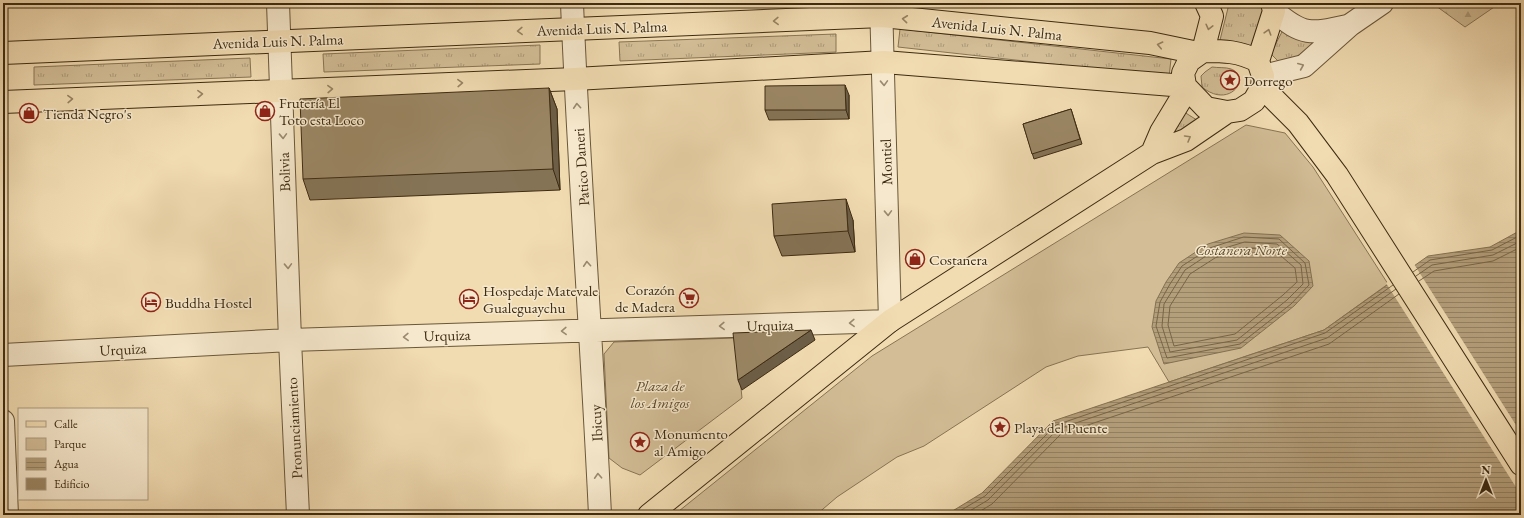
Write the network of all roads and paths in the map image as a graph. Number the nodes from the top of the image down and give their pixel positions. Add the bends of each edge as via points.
1 (278, 3) edge
2 (572, 3) edge
3 (1206, 3) edge
4 (1382, 3) edge
5 (1273, 7) edge
6 (882, 10) edge
7 (1350, 25) junction
8 (573, 29) junction
9 (280, 41) junction
10 (1201, 52) junction
11 (3, 53) edge
12 (884, 62) junction
13 (1261, 75) junction
14 (575, 79) junction
15 (1186, 88) junction
16 (281, 91) junction
17 (3, 102) edge
18 (1227, 112) junction
19 (1152, 153) junction
20 (890, 321) junction
21 (591, 330) junction
22 (290, 340) junction
23 (3, 355) edge
24 (3, 421) edge
25 (1521, 464) edge
26 (7, 515) edge
27 (298, 515) edge
28 (600, 515) edge
29 (649, 515) edge

1 - 9 street, Bolivia
2 - 8 street, Patico Daneri
3 -> 10 main road via 1212,16
4 - 7 street
5 - 7 street via 1288,23 1305,32 1320,32
13 -> 5 main road
6 -> 8 main road, Avenida Luis N. Palma
10 -> 6 main road, Avenida Luis N. Palma via 1150,43
6 - 12 street, Montiel
13 -> 7 street via 1304,66
8 -> 9 main road, Avenida Luis N. Palma
8 - 14 street, Patico Daneri
9 - 11 main road, Avenida Luis N. Palma
9 - 16 street, Bolivia
10 - 13 main road via 1232,51 1250,57
10 - 15 main road via 1189,61 1183,73
12 - 14 main road
12 - 15 main road
12 -> 20 street, Montiel
13 - 18 main road via 1254,101 1240,110
13 - 25 main road via 1337,175
16 -> 14 main road
21 -> 14 street, Patico Daneri
15 - 18 main road via 1206,108
15 - 19 main road
17 -> 16 main road
16 -> 22 street, Bolivia
19 -> 18 main road via 1186,140
19 - 20 main road
20 -> 21 street, Urquiza
20 - 29 main road
21 -> 22 street, Urquiza
28 -> 21 street, Ibicuy
22 - 23 street, Urquiza
22 - 27 street, Pronunciamiento
24 - 26 street

